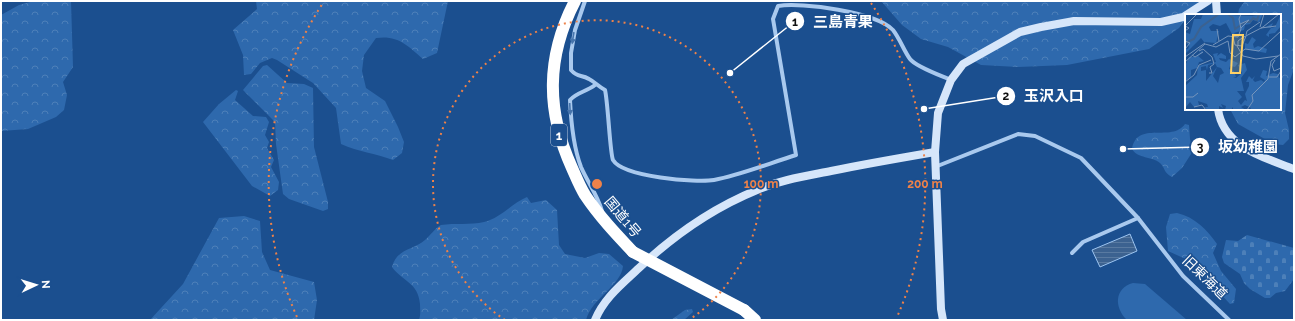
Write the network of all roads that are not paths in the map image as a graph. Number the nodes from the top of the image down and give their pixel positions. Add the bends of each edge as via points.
1 (575, 1) edge
2 (584, 1) edge
3 (1208, 1) edge
4 (1216, 1) edge
5 (1188, 14) edge
6 (1217, 14) edge
7 (1185, 16) edge
8 (951, 80) junction
9 (595, 85) junction
10 (1218, 110) edge
11 (935, 152) junction
12 (935, 167) junction
13 (1294, 169) edge
14 (1138, 218) junction
15 (606, 223) junction
16 (1072, 253) dead end
17 (594, 320) edge
18 (755, 320) edge
19 (943, 320) edge
20 (1229, 320) edge

1 - 15 highway, 国道1号 / 1 via 558,41 554,66 552,92 556,123 562,145 584,194
2 -> 9 street via 575,30 571,70 577,77 588,78
3 - 5 street
4 - 6 street
7 - 8 street via 1161,22 1074,21 1020,32 963,64
8 - 9 street via 912,61 893,30 878,20 851,12 790,4 778,6 773,18 796,155 714,180 646,175 620,168 612,159 605,90
8 - 11 street via 938,113
9 -> 15 street via 588,91 576,94 570,100 571,122 581,167 598,195
10 - 13 street via 1226,131 1240,146
11 - 12 street
11 - 17 street via 788,180 758,189 731,202 703,217 659,249 606,300
12 - 14 street, 旧東海道 via 1007,137 1027,134 1081,158
12 - 19 street via 940,308
14 - 16 street via 1083,242
14 - 20 street, 旧東海道 via 1183,276
15 - 18 highway, 国道1号 / 1, bridge via 632,252 744,310

